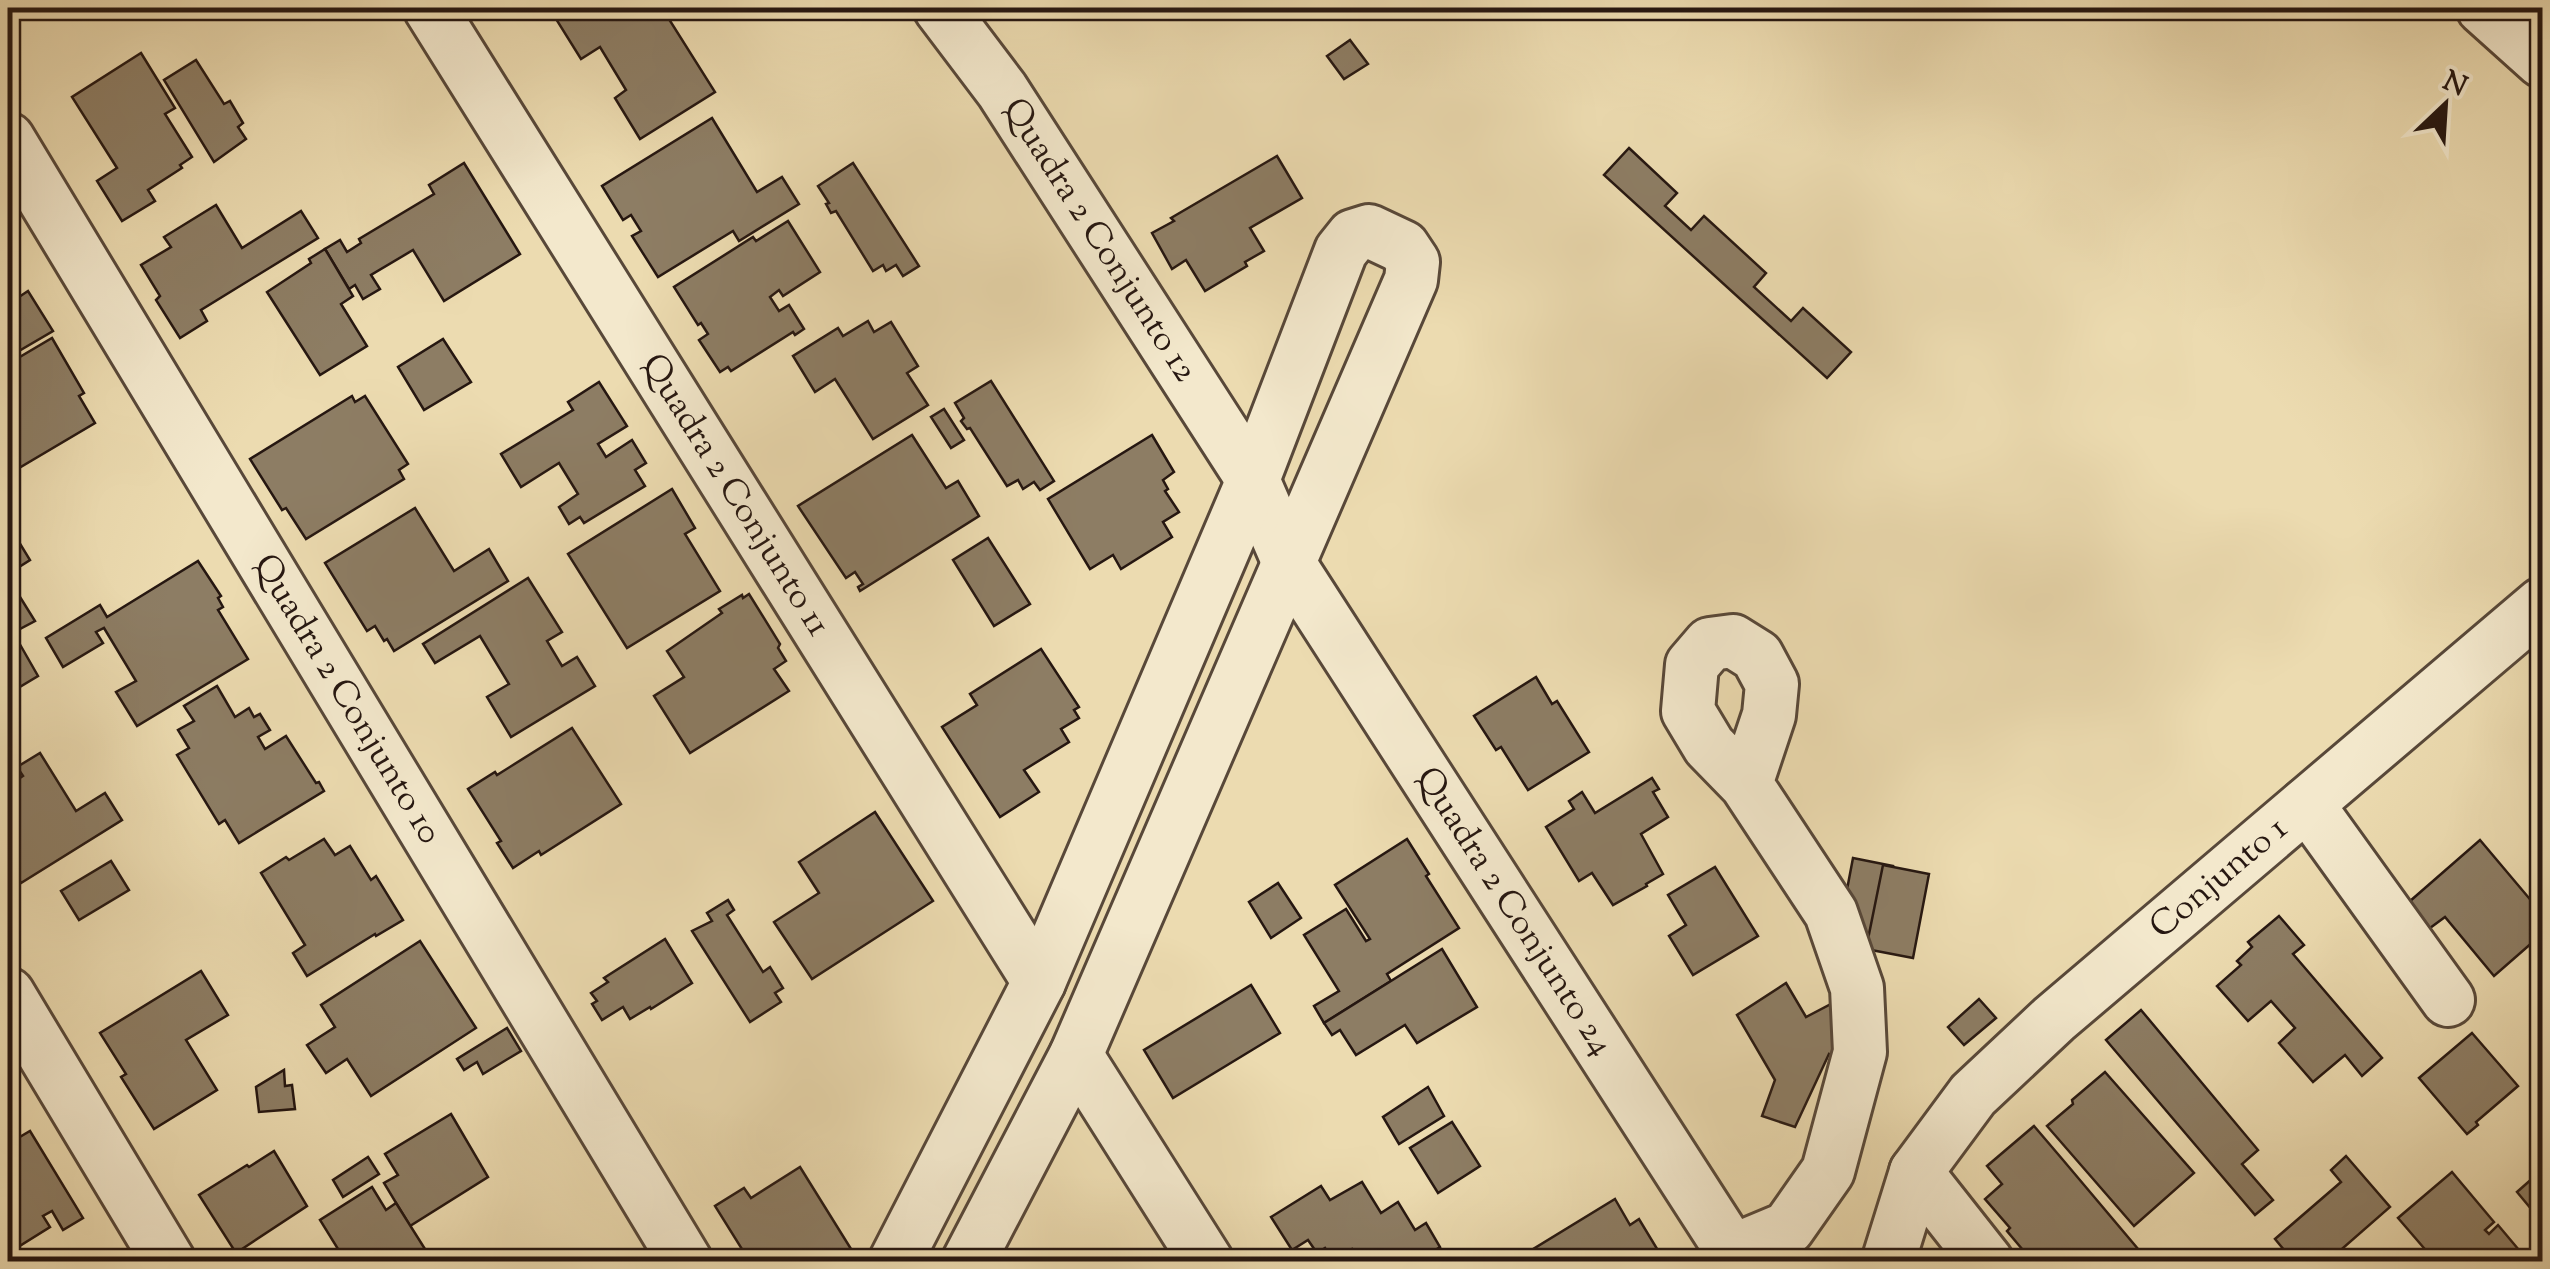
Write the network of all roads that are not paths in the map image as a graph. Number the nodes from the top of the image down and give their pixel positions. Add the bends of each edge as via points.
1 (430, 8) edge
2 (940, 8) edge
3 (8, 139) edge
4 (1253, 480) junction
5 (1290, 565) junction
6 (2542, 604) edge
7 (1746, 784) dead end
8 (2307, 804) junction
9 (1039, 982) junction
10 (8, 994) edge
11 (2448, 1000) dead end
12 (1076, 1055) junction
13 (1916, 1172) junction
14 (1736, 1256) edge
15 (170, 1262) edge
16 (686, 1262) edge
17 (895, 1262) edge
18 (968, 1262) edge
19 (1207, 1262) edge
20 (1888, 1262) edge
21 (1987, 1262) edge

1 - 9 street, Quadra 2 Conjunto 11
2 - 4 street, Quadra 2 Conjunto 12 via 1002,90
3 - 16 street, Quadra 2 Conjunto 10
4 - 5 street, Quadra 2 Conjunto 12
4 - 5 street via 1341,251 1352,236 1370,231 1403,247 1414,262 1411,280
4 - 9 street
5 - 12 street
5 - 14 street, Quadra 2 Conjunto 24
6 - 8 street, Conjunto 1
7 - 14 street via 1831,914 1857,988 1860,1052 1828,1171 1788,1228
8 - 11 street
8 - 13 street, Conjunto 1 via 1973,1094
9 - 17 street
10 - 15 street
12 - 18 street
12 - 19 street
13 - 20 street, Conjunto 1
13 - 21 street

